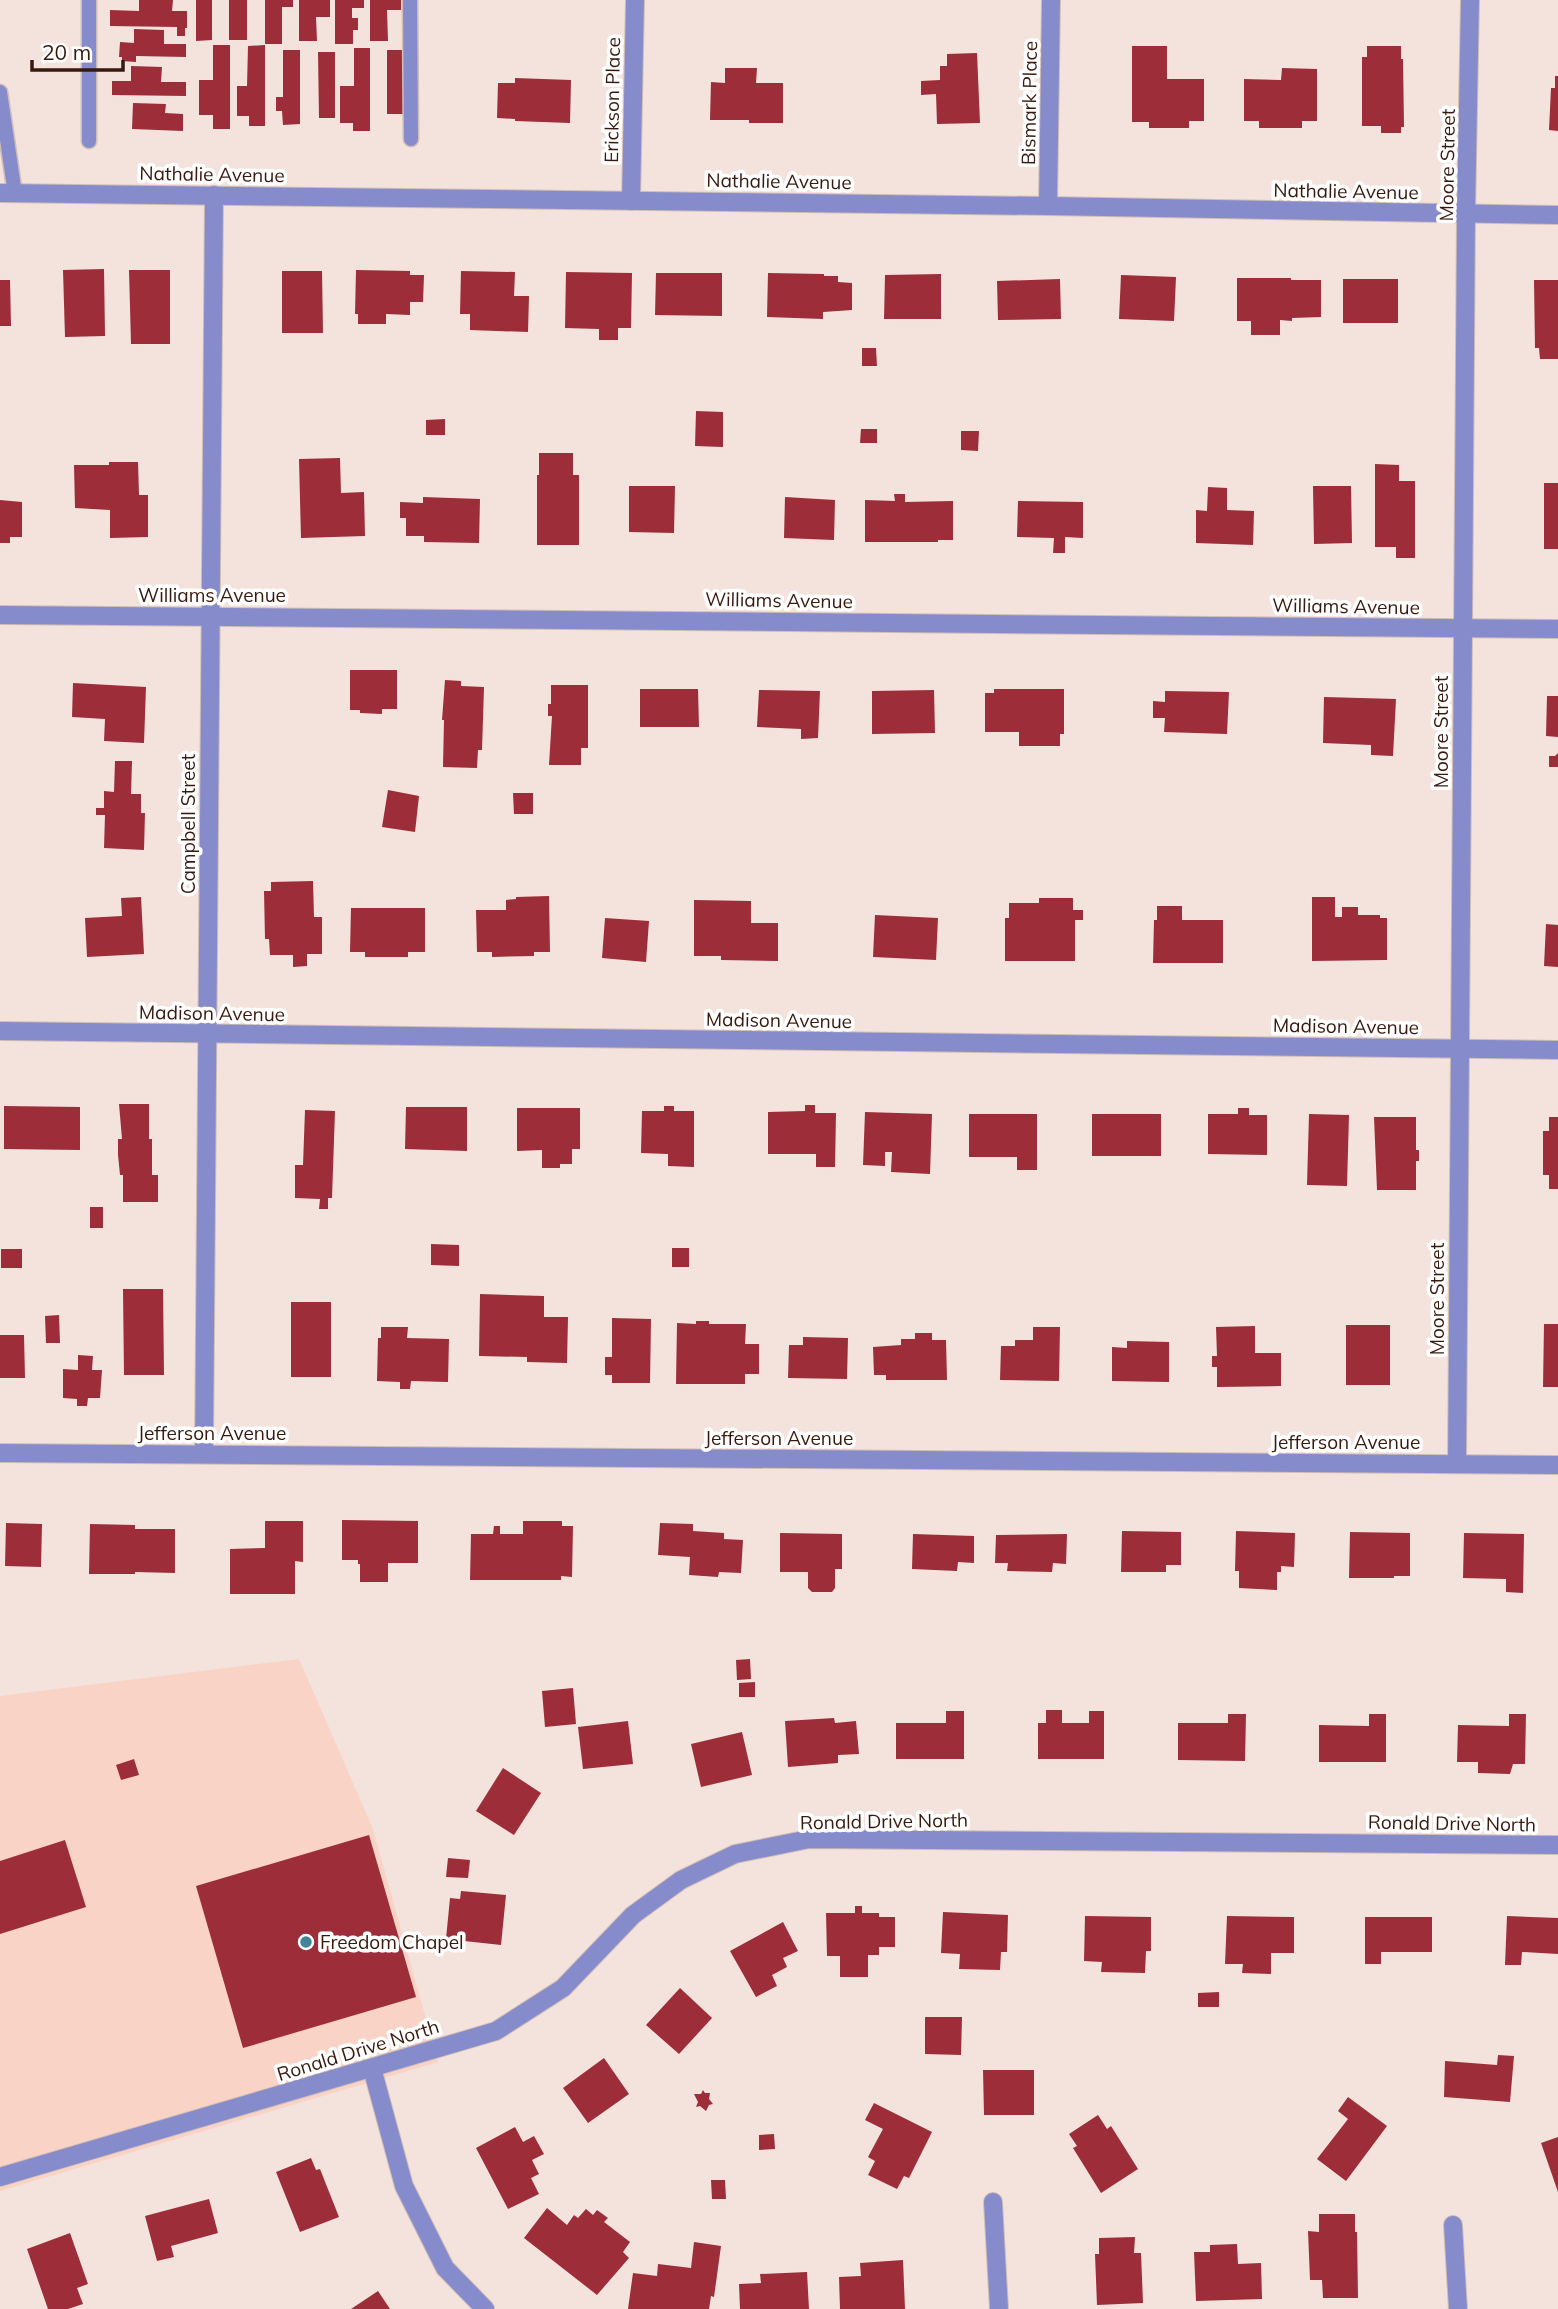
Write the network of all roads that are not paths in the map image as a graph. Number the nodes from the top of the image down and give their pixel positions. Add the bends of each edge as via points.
1 (89, 0) edge
2 (410, 0) edge
3 (635, 0) edge
4 (1051, 0) edge
5 (1470, 0) edge
6 (0, 92) edge
7 (411, 139) dead end
8 (89, 141) dead end
9 (7, 193) edge
10 (214, 195) junction
11 (631, 201) junction
12 (1048, 206) junction
13 (1466, 214) junction
14 (1558, 215) edge
15 (0, 615) edge
16 (211, 615) junction
17 (1463, 628) junction
18 (1558, 629) edge
19 (0, 1031) edge
20 (208, 1034) junction
21 (1460, 1049) junction
22 (1558, 1050) edge
23 (0, 1453) edge
24 (204, 1454) junction
25 (1457, 1464) junction
26 (1558, 1465) edge
27 (1558, 1845) edge
28 (372, 2068) junction
29 (0, 2177) edge
30 (993, 2202) dead end
31 (1453, 2224) dead end
32 (485, 2309) edge
33 (999, 2309) edge
34 (1458, 2309) edge

1 - 8 lane
2 - 7 lane
3 - 11 street, Erickson Place
4 - 12 street, Bismark Place
5 - 13 street, Moore Street
6 - 9 lane
9 - 10 street, Nathalie Avenue
10 - 11 street, Nathalie Avenue
10 - 16 street, Campbell Street
11 - 12 street, Nathalie Avenue
12 - 13 street, Nathalie Avenue
13 - 14 street, Nathalie Avenue
13 - 17 street, Moore Street
15 - 16 street, Williams Avenue
16 - 17 street, Williams Avenue
16 - 20 street, Campbell Street
17 - 18 street, Williams Avenue
17 - 21 street, Moore Street
19 - 20 street, Madison Avenue
20 - 21 street, Madison Avenue
20 - 24 street, Campbell Street
21 - 22 street, Madison Avenue
21 - 25 street, Moore Street
23 - 24 street, Jefferson Avenue
24 - 25 street, Jefferson Avenue
25 - 26 street, Jefferson Avenue
27 - 28 street, Ronald Drive North via 809,1839 735,1854 681,1881 633,1915 563,1988 496,2031
28 - 29 street, Ronald Drive North
28 - 32 street via 404,2186 445,2268
30 - 33 street
31 - 34 street

